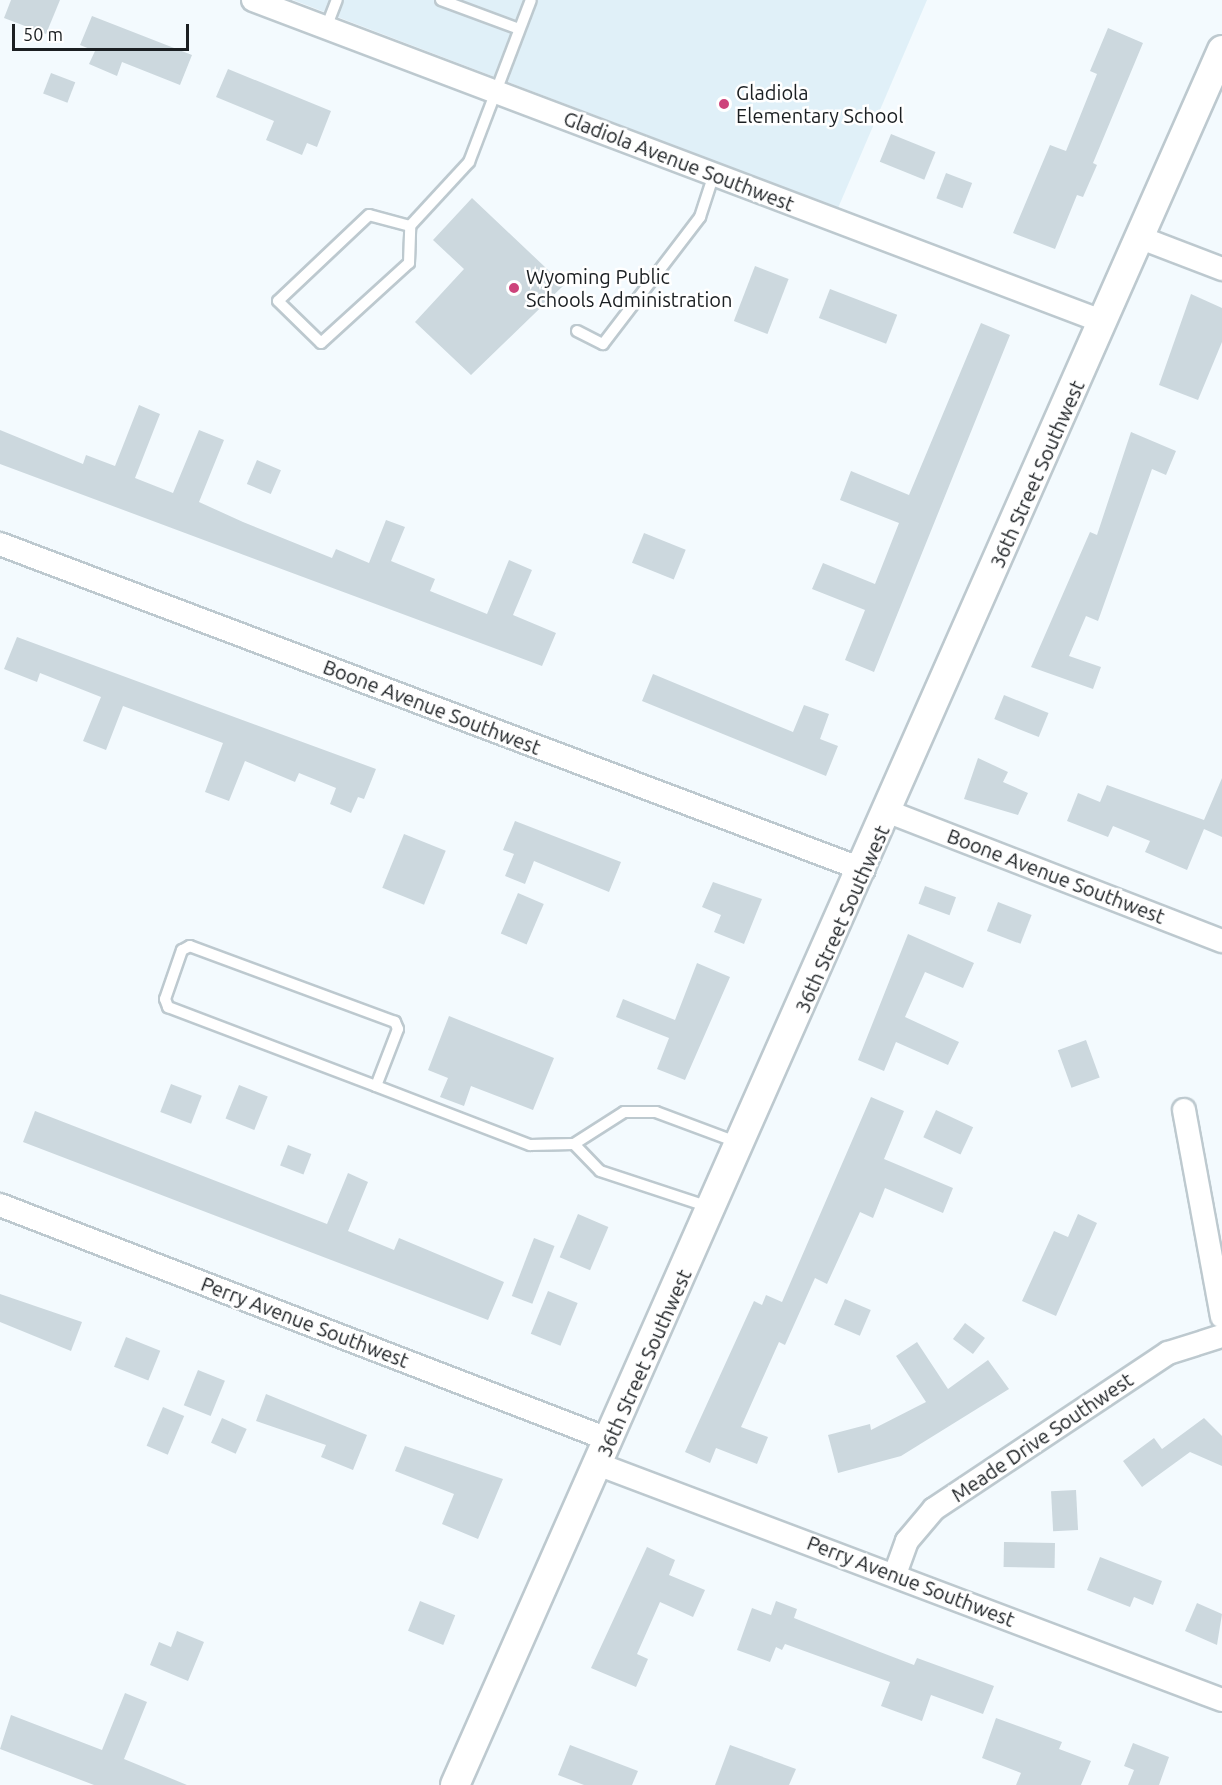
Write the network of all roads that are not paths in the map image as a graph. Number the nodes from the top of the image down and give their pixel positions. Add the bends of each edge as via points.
1 (253, 0) edge
2 (337, 0) edge
3 (441, 0) edge
4 (531, 0) edge
5 (288, 6) edge
6 (326, 28) junction
7 (519, 29) junction
8 (1222, 50) edge
9 (498, 92) junction
10 (714, 174) junction
11 (410, 226) junction
12 (1141, 238) junction
13 (1222, 269) edge
14 (1104, 322) junction
15 (578, 331) dead end
16 (0, 544) edge
17 (889, 812) junction
18 (864, 870) junction
19 (1222, 941) edge
20 (376, 1086) junction
21 (1184, 1110) dead end
22 (574, 1144) junction
23 (742, 1144) junction
24 (0, 1205) edge
25 (713, 1209) junction
26 (1222, 1317) edge
27 (1222, 1336) edge
28 (605, 1453) junction
29 (895, 1574) junction
30 (1222, 1700) edge
31 (455, 1785) edge

1 - 5 street, Gladiola Avenue Southwest
2 - 6 lane
3 - 7 lane
4 - 7 lane
5 - 6 street, Gladiola Avenue Southwest
6 - 9 street, Gladiola Avenue Southwest
7 - 9 lane
8 - 12 street, 36th Street Southwest
9 - 10 street, Gladiola Avenue Southwest
9 - 11 lane via 469,162
10 - 14 street, Gladiola Avenue Southwest
10 - 15 lane via 700,217 603,344
11 - 11 lane via 409,263 321,343 278,301 369,215
12 - 13 street
12 - 14 street, 36th Street Southwest
14 - 17 street, 36th Street Southwest
16 - 18 street, Boone Avenue Southwest
17 - 18 street, 36th Street Southwest
17 - 19 street, Boone Avenue Southwest
18 - 23 street, 36th Street Southwest
20 - 20 lane via 168,1007 165,999 182,950 190,946 395,1022 398,1029
20 - 22 lane via 530,1145
21 - 26 street
22 - 23 lane via 624,1112 656,1112
22 - 25 lane via 600,1171
23 - 25 street, 36th Street Southwest
24 - 28 street, Perry Avenue Southwest
25 - 28 street, 36th Street Southwest
27 - 29 street, Meade Drive Southwest via 1168,1353 934,1509 907,1541
28 - 29 street, Perry Avenue Southwest
28 - 31 street, 36th Street Southwest
29 - 30 street, Perry Avenue Southwest

